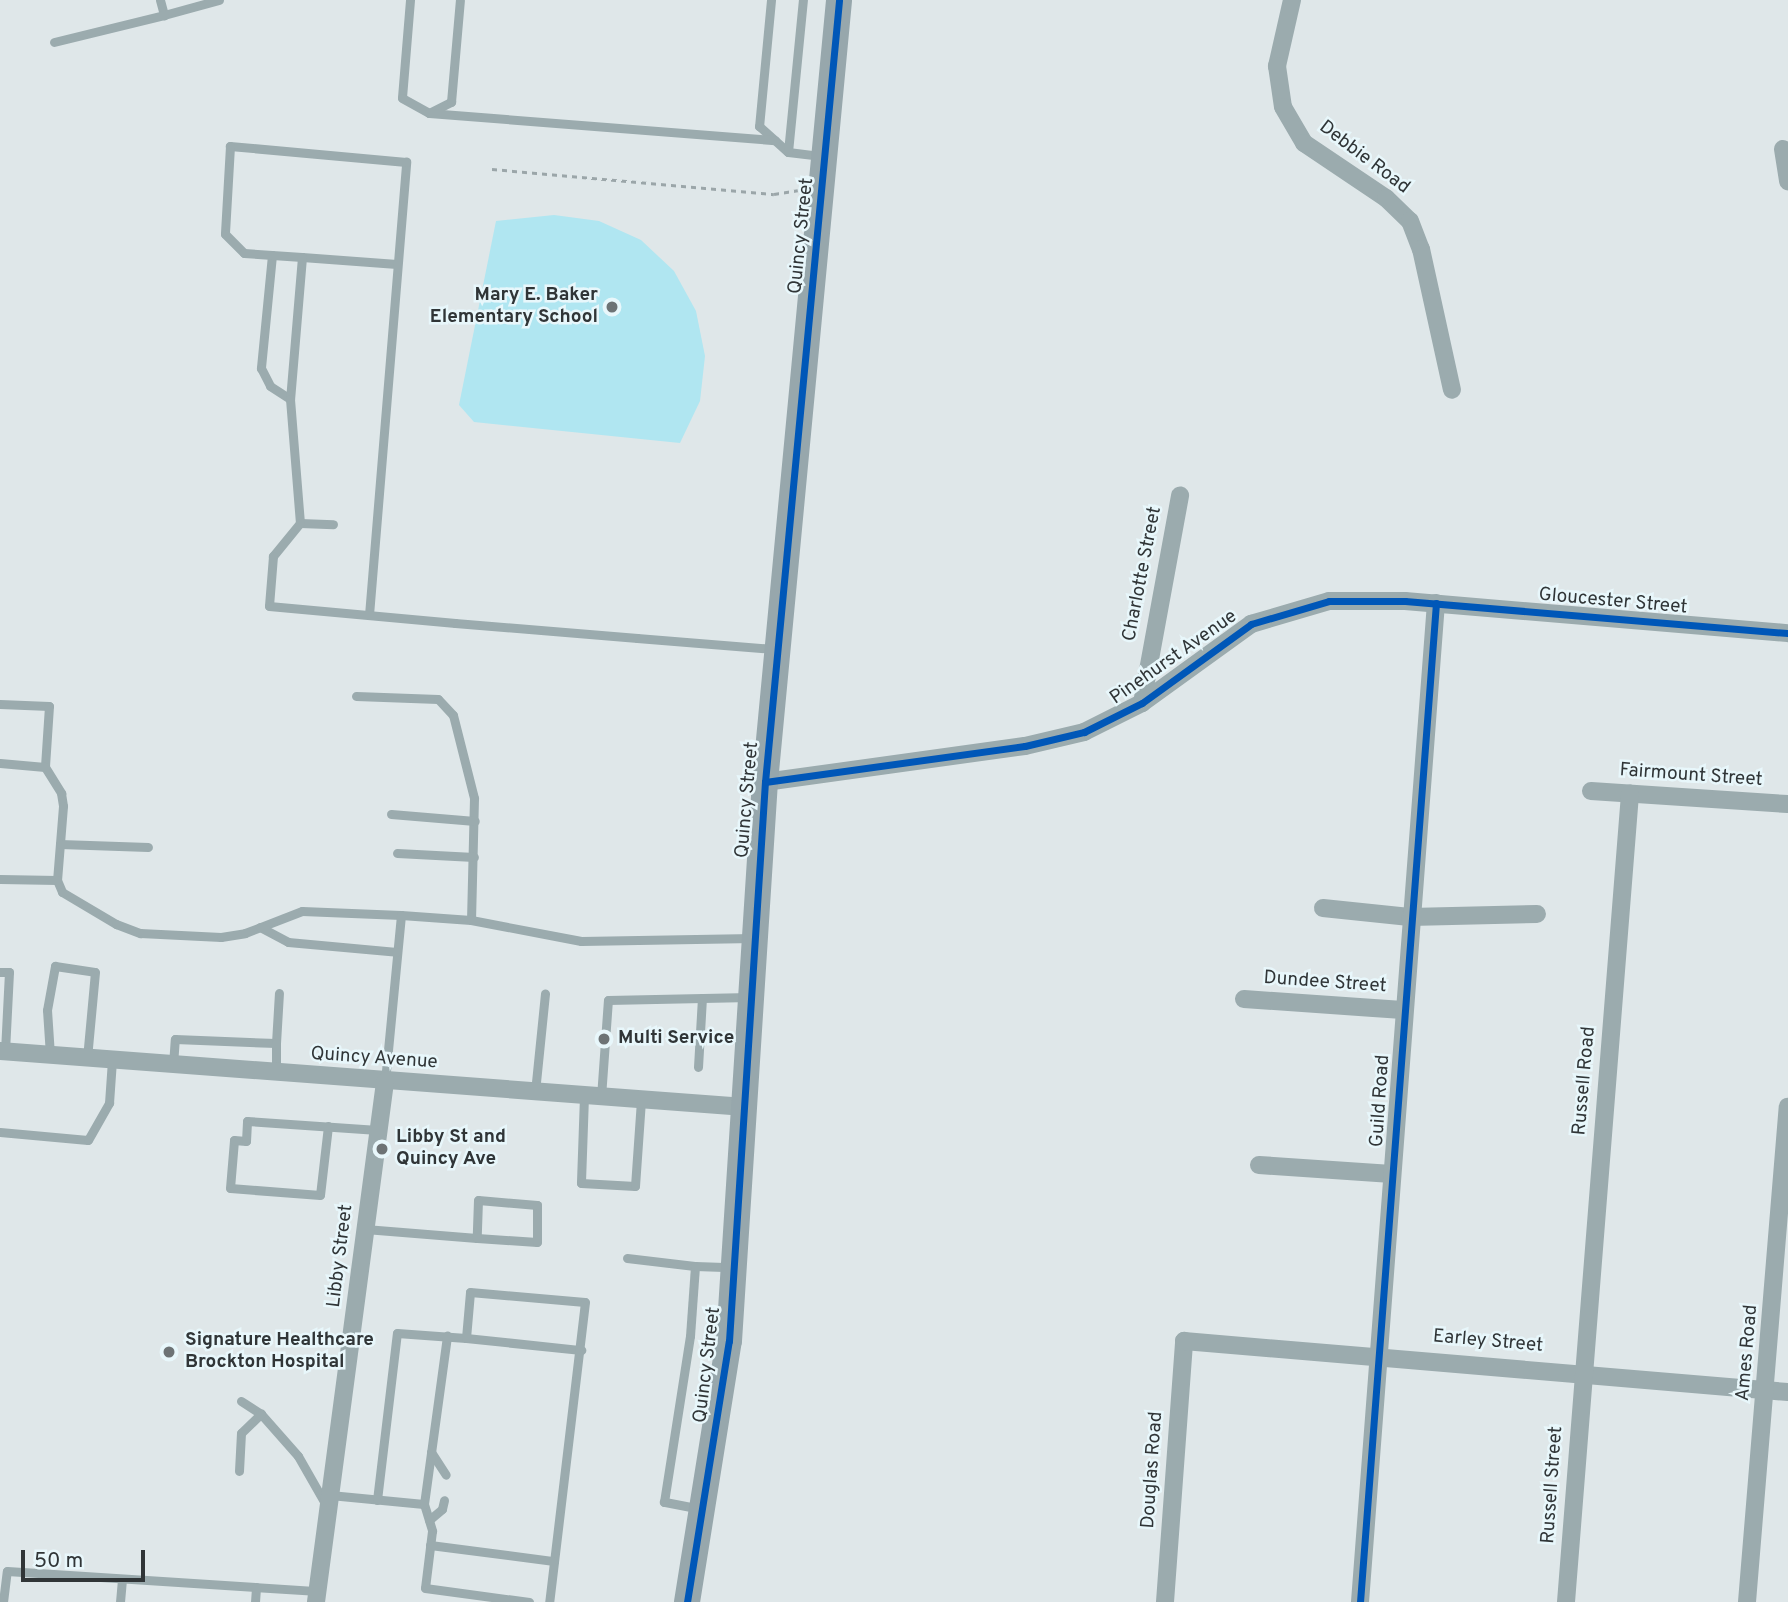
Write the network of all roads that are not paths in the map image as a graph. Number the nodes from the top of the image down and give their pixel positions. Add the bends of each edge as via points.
1 (160, 0) edge
2 (219, 0) edge
3 (410, 0) edge
4 (460, 0) edge
5 (771, 0) edge
6 (803, 0) edge
7 (839, 0) edge
8 (1292, 0) edge
9 (164, 15) junction
10 (54, 42) dead end
11 (429, 113) junction
12 (775, 140) junction
13 (1783, 149) dead end
14 (788, 152) junction
15 (826, 157) junction
16 (1788, 182) edge
17 (272, 255) junction
18 (302, 257) junction
19 (397, 264) junction
20 (1451, 390) dead end
21 (290, 400) junction
22 (1180, 495) dead end
23 (300, 523) junction
24 (332, 524) dead end
25 (1436, 603) junction
26 (369, 615) junction
27 (1788, 633) edge
28 (777, 649) junction
29 (356, 696) dead end
30 (1142, 703) junction
31 (0, 704) edge
32 (0, 763) edge
33 (45, 766) junction
34 (765, 782) junction
35 (1591, 791) dead end
36 (1630, 794) junction
37 (1788, 804) edge
38 (391, 814) dead end
39 (475, 821) junction
40 (60, 844) junction
41 (148, 848) dead end
42 (397, 853) dead end
43 (474, 857) junction
44 (0, 878) edge
45 (57, 880) junction
46 (1323, 908) dead end
47 (1537, 914) dead end
48 (401, 915) junction
49 (1410, 917) junction
50 (471, 920) junction
51 (260, 927) junction
52 (753, 938) junction
53 (397, 952) junction
54 (0, 972) edge
55 (279, 993) dead end
56 (545, 994) dead end
57 (750, 997) junction
58 (702, 998) junction
59 (1244, 999) dead end
60 (1403, 1010) junction
61 (276, 1043) junction
62 (3, 1051) edge
63 (50, 1055) junction
64 (87, 1058) junction
65 (112, 1060) junction
66 (173, 1065) junction
67 (698, 1066) dead end
68 (276, 1073) junction
69 (385, 1082) junction
70 (535, 1092) junction
71 (592, 1096) junction
72 (641, 1100) junction
73 (745, 1107) junction
74 (1788, 1107) edge
75 (328, 1126) junction
76 (379, 1130) junction
77 (0, 1132) edge
78 (1259, 1165) dead end
79 (1392, 1174) junction
80 (365, 1229) junction
81 (477, 1238) junction
82 (627, 1258) dead end
83 (695, 1266) junction
84 (734, 1267) junction
85 (447, 1336) junction
86 (466, 1338) junction
87 (1184, 1341) joint
88 (581, 1350) junction
89 (1377, 1354) junction
90 (1582, 1371) junction
91 (1766, 1390) junction
92 (1788, 1392) edge
93 (241, 1401) dead end
94 (261, 1414) junction
95 (431, 1452) junction
96 (239, 1471) dead end
97 (446, 1475) dead end
98 (377, 1500) junction
99 (444, 1500) dead end
100 (329, 1502) junction
101 (424, 1504) junction
102 (703, 1510) junction
103 (429, 1520) junction
104 (430, 1545) junction
105 (554, 1561) junction
106 (122, 1579) junction
107 (256, 1587) junction
108 (317, 1596) edge
109 (3, 1602) edge
110 (120, 1602) edge
111 (255, 1602) edge
112 (529, 1602) edge
113 (549, 1602) edge
114 (687, 1602) edge
115 (1165, 1602) edge
116 (1360, 1602) edge
117 (1566, 1602) edge
118 (1748, 1602) edge

1 - 9 lane
2 - 9 lane
3 - 11 lane via 402,98
4 - 11 lane via 451,102
5 - 12 lane via 759,126
6 - 14 lane
7 - 15 main road, Quincy Street
8 - 20 street, Debbie Road via 1277,66 1283,107 1304,142 1387,198 1410,221 1421,249
9 - 10 lane
11 - 12 lane
12 - 14 lane
13 - 16 street
14 - 15 lane
15 - 28 main road, Quincy Street
17 - 18 lane
17 - 19 lane via 244,253 225,234 230,146 406,162
17 - 21 lane via 261,368 270,386
18 - 19 lane
18 - 21 lane
19 - 26 lane
21 - 23 lane
22 - 30 street, Charlotte Street
23 - 24 lane
23 - 26 lane via 273,556 269,606
25 - 27 street, Gloucester Street
25 - 30 street, Pinehurst Avenue via 1353,599 1275,613 1230,638
25 - 49 street, Guild Road
26 - 28 lane
28 - 34 main road, Quincy Street
29 - 39 lane via 438,699 447,704 468,763
30 - 34 street, Pinehurst Avenue via 1102,724 1047,741
31 - 33 lane via 49,706
32 - 33 lane
33 - 40 lane via 61,793
34 - 52 main road, Quincy Street
35 - 36 street, Fairmount Street
36 - 37 street, Fairmount Street
36 - 90 street, Russell Road
38 - 39 lane
39 - 43 lane
40 - 41 lane
40 - 45 lane
42 - 43 lane
43 - 50 lane
44 - 45 lane
45 - 51 lane via 62,892 140,933 221,937
46 - 49 street
47 - 49 street
48 - 50 lane
48 - 51 lane via 315,909
48 - 53 lane
49 - 60 street, Guild Road
50 - 52 lane via 581,941
51 - 53 lane via 288,942
52 - 57 main road, Quincy Street
53 - 69 lane
54 - 62 lane via 9,972
55 - 61 lane
56 - 70 lane
57 - 58 lane
57 - 73 main road, Quincy Street
58 - 67 lane
58 - 71 lane via 608,1000
59 - 60 street, Dundee Street
60 - 79 street, Guild Road
61 - 66 lane via 175,1040
61 - 68 lane
62 - 63 street, Quincy Avenue
63 - 64 street, Quincy Avenue
63 - 64 lane via 47,1010 55,966 94,972
64 - 65 street, Quincy Avenue
65 - 66 street, Quincy Avenue
65 - 77 lane via 109,1103 88,1140
66 - 68 street, Quincy Avenue
68 - 69 street, Quincy Avenue
69 - 70 street, Quincy Avenue
69 - 76 street, Libby Street
70 - 71 street, Quincy Avenue
71 - 72 street, Quincy Avenue
71 - 72 lane via 580,1183 635,1186
72 - 73 street, Quincy Avenue
73 - 84 main road, Quincy Street
74 - 91 street, Ames Road
75 - 75 lane via 247,1121 246,1141 234,1140 230,1188 320,1195
75 - 76 lane
76 - 80 street, Libby Street
78 - 79 street
79 - 89 street, Guild Road
80 - 81 lane
80 - 100 street, Libby Street
81 - 81 lane via 537,1242 537,1205 478,1200
82 - 83 lane
83 - 84 lane
83 - 102 lane via 690,1336 664,1502
84 - 102 main road, Quincy Street via 729,1341
85 - 86 lane
85 - 95 lane
85 - 98 lane via 397,1333
86 - 88 lane
86 - 88 lane via 470,1292 586,1302
87 - 89 street, Earley Street
87 - 115 street, Douglas Road
88 - 105 lane
89 - 90 street, Earley Street
89 - 116 street, Guild Road
90 - 91 street, Earley Street
90 - 117 street, Russell Street
91 - 92 street, Earley Street
91 - 118 street, Ames Road
93 - 94 lane
94 - 96 lane via 241,1433
94 - 100 lane via 298,1456
95 - 97 lane
95 - 101 lane
98 - 100 lane
98 - 101 lane
99 - 103 lane via 442,1509
100 - 108 street, Libby Street
101 - 103 lane
102 - 114 main road, Quincy Street
103 - 104 lane
104 - 105 lane
104 - 112 lane via 425,1588
105 - 113 lane
106 - 107 lane
106 - 109 lane via 7,1572
106 - 110 lane
107 - 108 lane
107 - 111 lane

